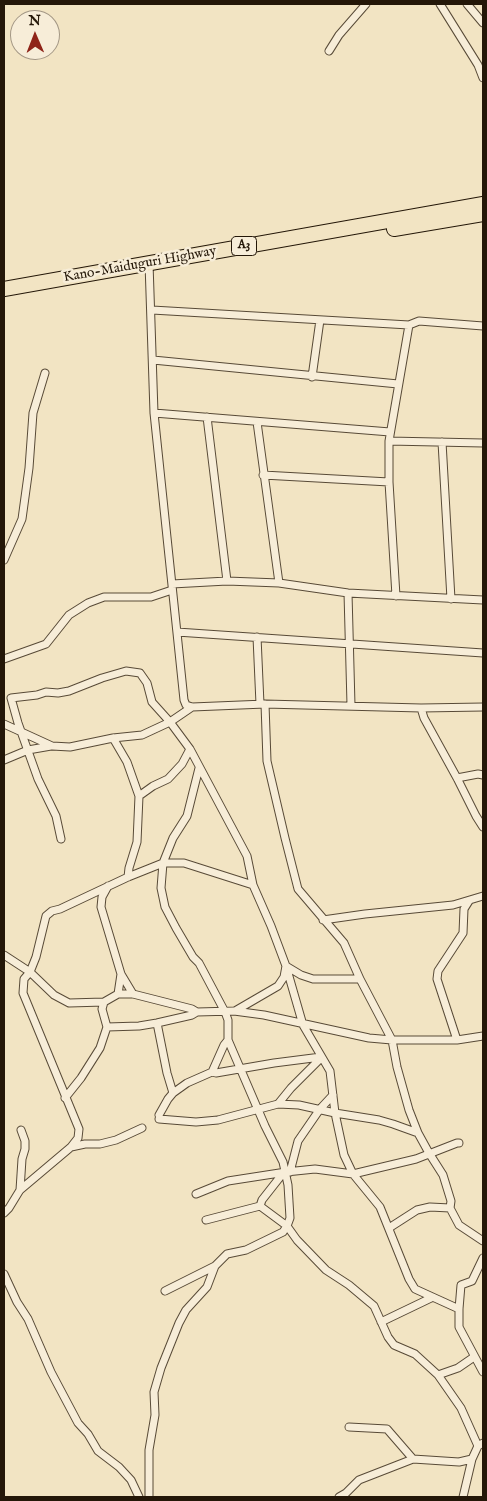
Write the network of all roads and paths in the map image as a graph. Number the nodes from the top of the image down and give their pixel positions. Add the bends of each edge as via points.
1 (366, 4) edge
2 (440, 4) edge
3 (467, 4) edge
4 (481, 14) edge
5 (483, 23) edge
6 (329, 51) dead end
7 (483, 78) edge
8 (483, 204) edge
9 (483, 214) edge
10 (149, 267) junction
11 (4, 289) edge
12 (4, 297) edge
13 (152, 310) junction
14 (320, 320) junction
15 (409, 325) junction
16 (483, 326) edge
17 (153, 360) junction
18 (46, 373) dead end
19 (312, 377) junction
20 (398, 384) junction
21 (154, 413) junction
22 (207, 418) junction
23 (258, 422) junction
24 (390, 432) junction
25 (389, 440) junction
26 (442, 442) junction
27 (483, 443) edge
28 (263, 475) junction
29 (389, 482) junction
30 (4, 560) edge
31 (227, 581) junction
32 (279, 583) junction
33 (172, 587) junction
34 (348, 593) junction
35 (396, 596) junction
36 (451, 599) junction
37 (483, 600) edge
38 (177, 632) junction
39 (257, 637) junction
40 (348, 644) junction
41 (483, 653) edge
42 (4, 656) edge
43 (262, 704) junction
44 (351, 705) junction
45 (192, 706) junction
46 (483, 707) edge
47 (420, 708) junction
48 (170, 722) junction
49 (4, 724) edge
50 (22, 732) junction
51 (114, 738) junction
52 (52, 746) junction
53 (190, 748) junction
54 (28, 750) junction
55 (4, 760) edge
56 (199, 768) junction
57 (483, 775) edge
58 (457, 778) junction
59 (139, 796) junction
60 (481, 818) edge
61 (483, 827) edge
62 (61, 839) dead end
63 (163, 863) junction
64 (128, 877) junction
65 (253, 885) junction
66 (108, 886) junction
67 (483, 896) edge
68 (469, 901) junction
69 (323, 920) junction
70 (4, 954) edge
71 (286, 966) junction
72 (30, 972) junction
73 (120, 974) junction
74 (360, 979) junction
75 (118, 994) junction
76 (133, 994) junction
77 (104, 1002) junction
78 (234, 1011) junction
79 (197, 1012) junction
80 (225, 1012) junction
81 (157, 1023) junction
82 (303, 1025) junction
83 (107, 1027) junction
84 (483, 1036) edge
85 (228, 1040) junction
86 (392, 1040) junction
87 (457, 1040) junction
88 (321, 1057) junction
89 (240, 1069) junction
90 (212, 1072) junction
91 (173, 1093) junction
92 (334, 1095) junction
93 (65, 1098) junction
94 (278, 1104) junction
95 (320, 1109) junction
96 (258, 1110) junction
97 (335, 1113) junction
98 (142, 1128) dead end
99 (21, 1130) dead end
100 (418, 1133) junction
101 (459, 1143) dead end
102 (71, 1147) junction
103 (429, 1154) junction
104 (286, 1172) junction
105 (353, 1174) junction
106 (20, 1190) junction
107 (196, 1194) dead end
108 (260, 1206) junction
109 (450, 1208) junction
110 (4, 1213) edge
111 (206, 1220) dead end
112 (287, 1226) junction
113 (389, 1228) junction
114 (483, 1241) edge
115 (483, 1258) edge
116 (215, 1266) junction
117 (4, 1274) edge
118 (165, 1291) dead end
119 (431, 1298) junction
120 (459, 1309) junction
121 (381, 1322) junction
122 (474, 1357) junction
123 (483, 1372) edge
124 (438, 1375) junction
125 (349, 1427) dead end
126 (481, 1445) edge
127 (413, 1459) junction
128 (472, 1459) junction
129 (139, 1497) edge
130 (149, 1497) edge
131 (338, 1497) edge
132 (463, 1497) edge

1 - 6 street
2 - 7 street
3 - 4 street
4 - 5 street
8 - 10 highway, Kano-Maiduguri Highway / A3
9 - 10 highway, Kano-Maiduguri Highway / A3
10 - 11 highway, Kano-Maiduguri Highway / A3
10 - 12 highway, Kano-Maiduguri Highway / A3
10 - 13 street
13 - 14 street
13 - 17 street
14 - 15 street
14 - 19 street
15 - 16 street via 419,321
15 - 20 street
17 - 19 street
17 - 21 street
18 - 30 street via 33,413 22,519
19 - 20 street
20 - 24 street
21 - 22 street
21 - 33 street
22 - 23 street
22 - 31 street
23 - 24 street
23 - 28 street
24 - 25 street
25 - 26 street
25 - 29 street
26 - 27 street
26 - 36 street
28 - 29 street
28 - 32 street
29 - 35 street
31 - 32 street
31 - 33 street
32 - 34 street
33 - 38 street
33 - 42 street via 151,597 104,597 88,603 68,615 46,644
34 - 35 street
34 - 40 street
35 - 36 street
36 - 37 street
38 - 39 street
38 - 45 street via 184,700 186,705
39 - 40 street
39 - 43 street
40 - 41 street
40 - 44 street
43 - 44 street
43 - 45 street
43 - 69 street via 267,761 298,889
44 - 47 street
45 - 48 street
46 - 47 street
47 - 58 street
48 - 50 street via 152,702 147,683 140,673 126,671 70,691 11,698
48 - 51 street via 142,735
48 - 53 street
49 - 50 street
50 - 52 street
50 - 54 street
51 - 52 street via 70,747
51 - 59 street
52 - 54 street
53 - 56 street
53 - 59 street via 182,764 168,779
54 - 55 street
54 - 62 street via 56,816
56 - 63 street via 187,816
56 - 65 street via 247,856
57 - 58 street
58 - 60 street via 476,816
59 - 64 street via 137,842
60 - 61 street
63 - 64 street
63 - 65 street via 184,863
63 - 80 street via 161,888 165,907
64 - 66 street
65 - 71 street
66 - 72 street via 46,916
66 - 73 street via 101,907
67 - 68 street
68 - 69 street
68 - 87 street via 464,909 463,933 438,971 437,979
69 - 74 street via 344,943
70 - 72 street
71 - 74 street via 313,979
71 - 78 street via 278,986
71 - 82 street
72 - 77 street via 59,999 69,1003
72 - 93 street via 24,979 23,993
73 - 75 street
73 - 76 street
74 - 86 street
75 - 76 street
75 - 77 street
76 - 79 street
77 - 83 street via 102,1009
78 - 80 street
78 - 82 street
79 - 80 street
79 - 81 street
80 - 85 street
81 - 83 street
81 - 91 street
82 - 86 street
82 - 88 street
83 - 93 street via 100,1048
84 - 87 street
85 - 89 street
85 - 90 street
86 - 87 street
86 - 100 street
88 - 89 street
88 - 92 street via 330,1071
88 - 94 street
89 - 90 street
89 - 96 street
90 - 91 street
91 - 96 street via 159,1117 196,1122
92 - 95 street
92 - 97 street
93 - 102 street via 79,1135
94 - 95 street
94 - 96 street
95 - 97 street
95 - 104 street via 298,1141
96 - 104 street
97 - 100 street via 379,1120
97 - 105 street via 344,1156
98 - 102 street via 116,1140
99 - 106 street via 25,1149
100 - 103 street
101 - 103 street
102 - 106 street
103 - 105 street
103 - 109 street via 443,1175
104 - 105 street via 315,1169
104 - 107 street via 228,1181
104 - 108 street
104 - 112 street via 290,1218
105 - 113 street via 380,1207
106 - 110 street
108 - 111 street
108 - 112 street
109 - 113 street via 417,1210
109 - 114 street via 459,1225
112 - 116 street via 283,1232 246,1250 227,1254
112 - 121 street via 326,1270 374,1306
113 - 119 street via 415,1289
115 - 120 street via 472,1281 461,1285
116 - 118 street
116 - 130 street via 207,1287 179,1322 157,1381 149,1450
117 - 129 street via 78,1423 98,1451 131,1480
119 - 120 street
119 - 121 street
120 - 122 street via 459,1327
121 - 124 street via 394,1345 415,1354
122 - 123 street
122 - 124 street via 458,1368
124 - 126 street
125 - 127 street via 387,1429
126 - 128 street
127 - 128 street via 459,1462
127 - 131 street via 359,1480
128 - 132 street

